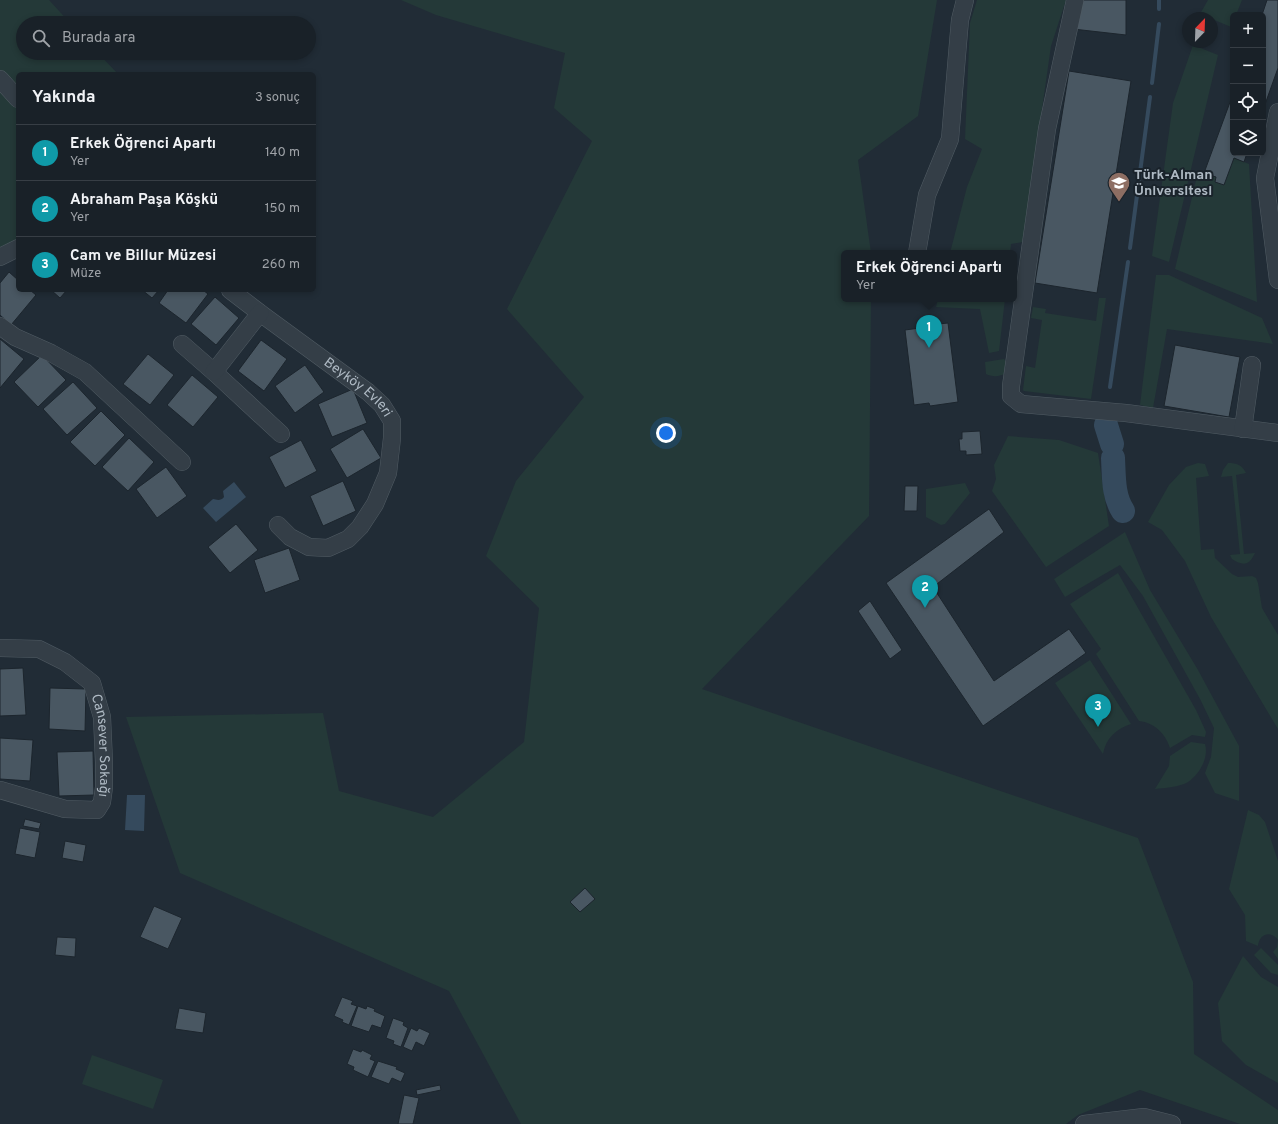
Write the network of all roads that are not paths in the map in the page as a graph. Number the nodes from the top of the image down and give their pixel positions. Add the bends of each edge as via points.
1 (965, 0) edge
2 (1075, 0) edge
3 (0, 79) edge
4 (16, 97) edge
5 (1278, 112) edge
6 (16, 249) edge
7 (918, 250) edge
8 (0, 257) edge
9 (1278, 280) edge
10 (232, 292) edge
11 (260, 314) junction
12 (0, 326) edge
13 (182, 344) dead end
14 (1252, 365) dead end
15 (214, 372) junction
16 (1243, 429) junction
17 (1278, 433) edge
18 (281, 434) dead end
19 (182, 462) dead end
20 (278, 525) dead end
21 (0, 648) edge
22 (0, 790) edge
23 (1084, 1124) edge
24 (1172, 1124) edge

1 - 7 street via 960,20 950,139 927,194
2 - 16 street via 1047,129 1011,396 1021,404 1126,413
3 - 4 street
5 - 9 street via 1265,178
6 - 8 street
10 - 11 street, Beyköy Evleri
11 - 15 street
11 - 20 street, Beyköy Evleri via 368,392 382,405 392,421 388,473 374,504 360,527 348,539 328,548 309,547 290,537
12 - 19 street via 15,337 85,372
13 - 15 street
14 - 16 street
15 - 18 street
16 - 17 street
21 - 22 street, Cansever Sokağı via 39,649 65,662 92,683 102,716 104,787 102,802 97,810 65,810
23 - 24 street via 1144,1117

